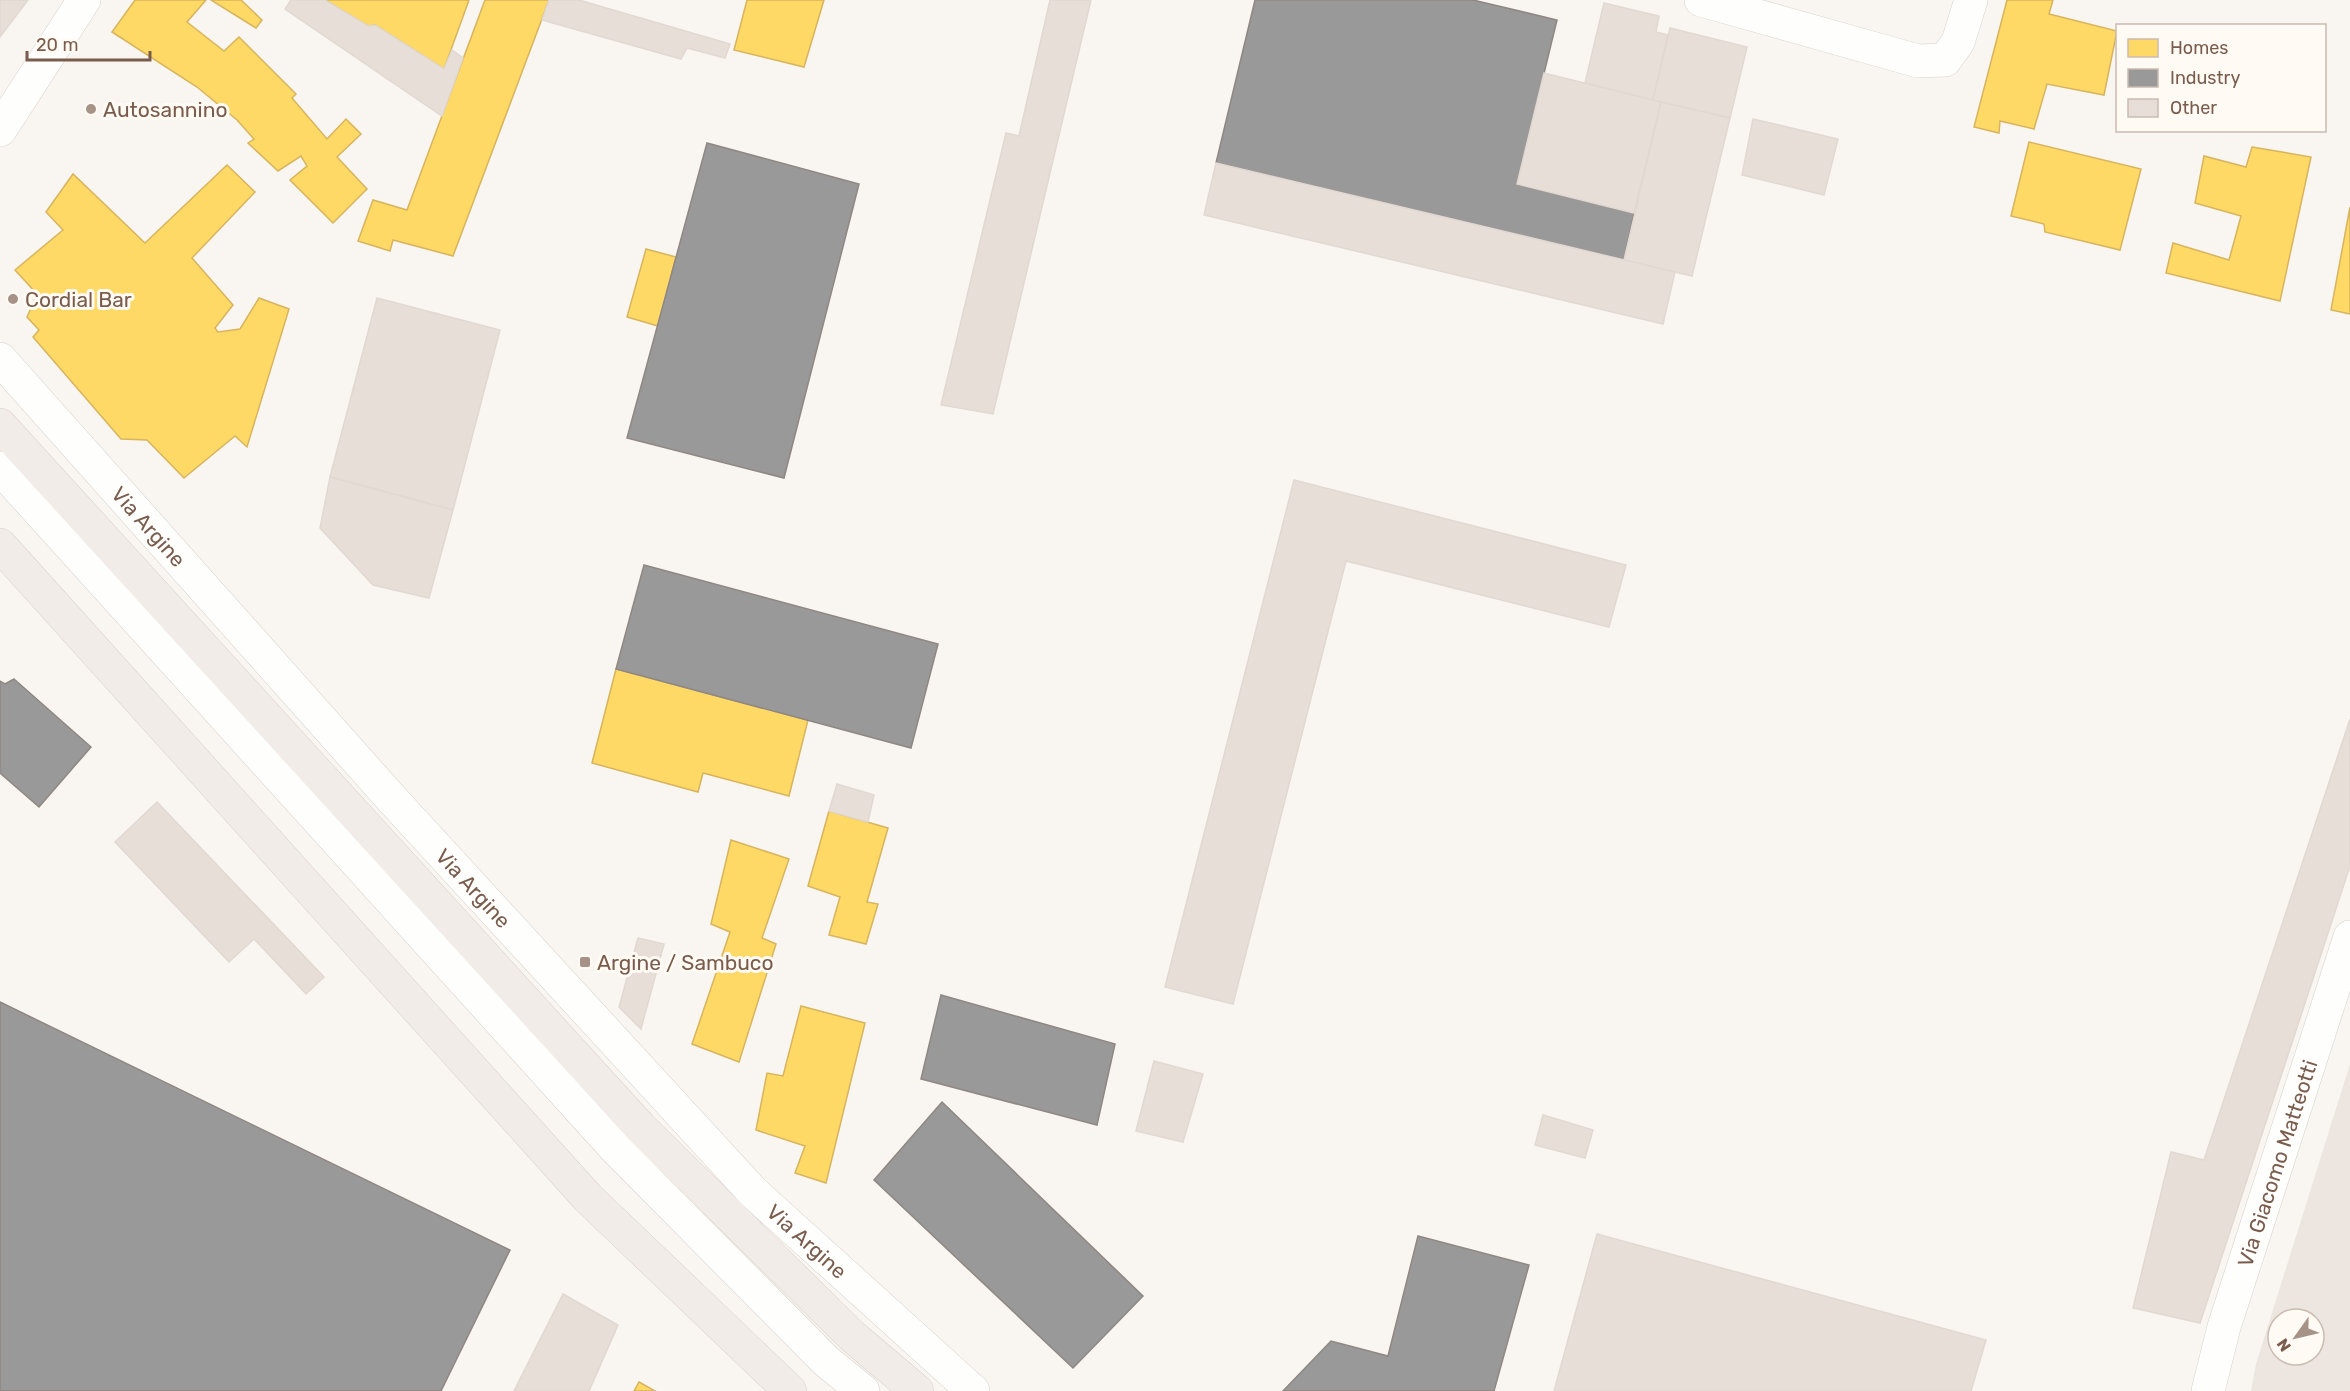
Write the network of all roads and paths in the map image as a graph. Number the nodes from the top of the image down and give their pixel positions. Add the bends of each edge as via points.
1 (84, 0) edge
2 (1701, 0) edge
3 (1971, 0) edge
4 (0, 130) edge
5 (0, 359) edge
6 (0, 425) edge
7 (0, 468) edge
8 (0, 544) edge
9 (2350, 937) edge
10 (790, 1391) edge
11 (863, 1391) edge
12 (917, 1391) edge
13 (973, 1391) edge
14 (2208, 1391) edge

1 - 4 street
2 - 3 street via 1918,61 1945,60 1958,42
5 - 13 street, Via Argine via 391,798 753,1192
6 - 12 highway via 641,1128 851,1335
7 - 11 street via 615,1148 826,1361
8 - 10 highway via 588,1198
9 - 14 street, Via Giacomo Matteotti via 2224,1327

